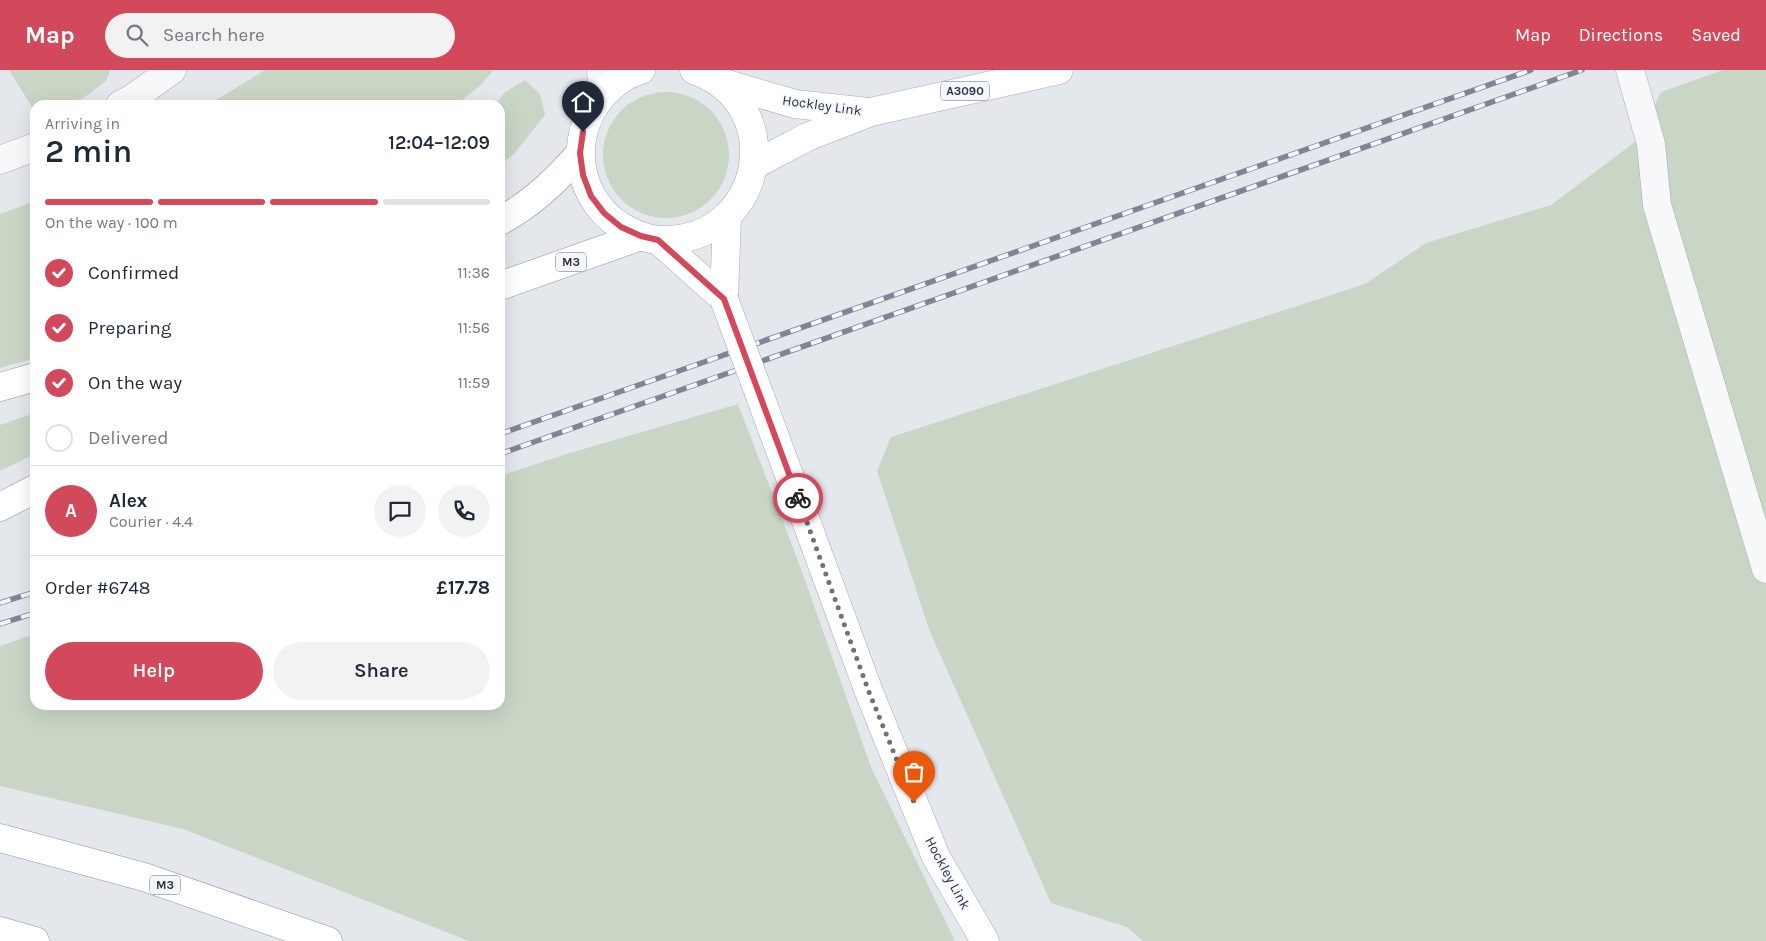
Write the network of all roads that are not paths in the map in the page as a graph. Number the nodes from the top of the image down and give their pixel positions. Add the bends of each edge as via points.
1 (172, 70) edge
2 (641, 70) edge
3 (1059, 70) edge
4 (705, 75) edge
5 (1632, 77) edge
6 (602, 82) edge
7 (129, 100) edge
8 (871, 112) junction
9 (30, 149) edge
10 (580, 153) junction
11 (0, 160) edge
12 (754, 165) junction
13 (727, 216) junction
14 (505, 218) edge
15 (650, 238) junction
16 (505, 284) edge
17 (724, 299) junction
18 (30, 378) edge
19 (0, 387) edge
20 (30, 492) edge
21 (0, 507) edge
22 (1766, 570) edge
23 (0, 838) edge
24 (0, 931) edge
25 (35, 941) edge
26 (328, 941) edge
27 (985, 941) edge

1 - 7 lane
2 - 6 main road via 618,81
3 - 8 main road, Hockley Link / A3090
4 - 8 main road, Hockley Link / A3090 via 795,104
4 - 12 main road via 734,96 747,117 754,140
5 - 22 lane via 1651,144 1657,205
6 - 10 main road via 583,132
8 - 12 main road, Hockley Link / A3090 via 807,138
9 - 11 lane
10 - 14 main road via 557,179
10 - 15 main road via 583,175 591,196 604,213 621,227
12 - 13 main road via 740,202
13 - 15 main road via 707,231 683,239
13 - 17 main road, Hockley Link
15 - 16 main road, M3
15 - 17 main road, Hockley Link
17 - 27 main road, Hockley Link, bridge via 869,692 936,857
18 - 19 main road
20 - 21 main road
23 - 26 main road, M3 via 144,878
24 - 25 main road

